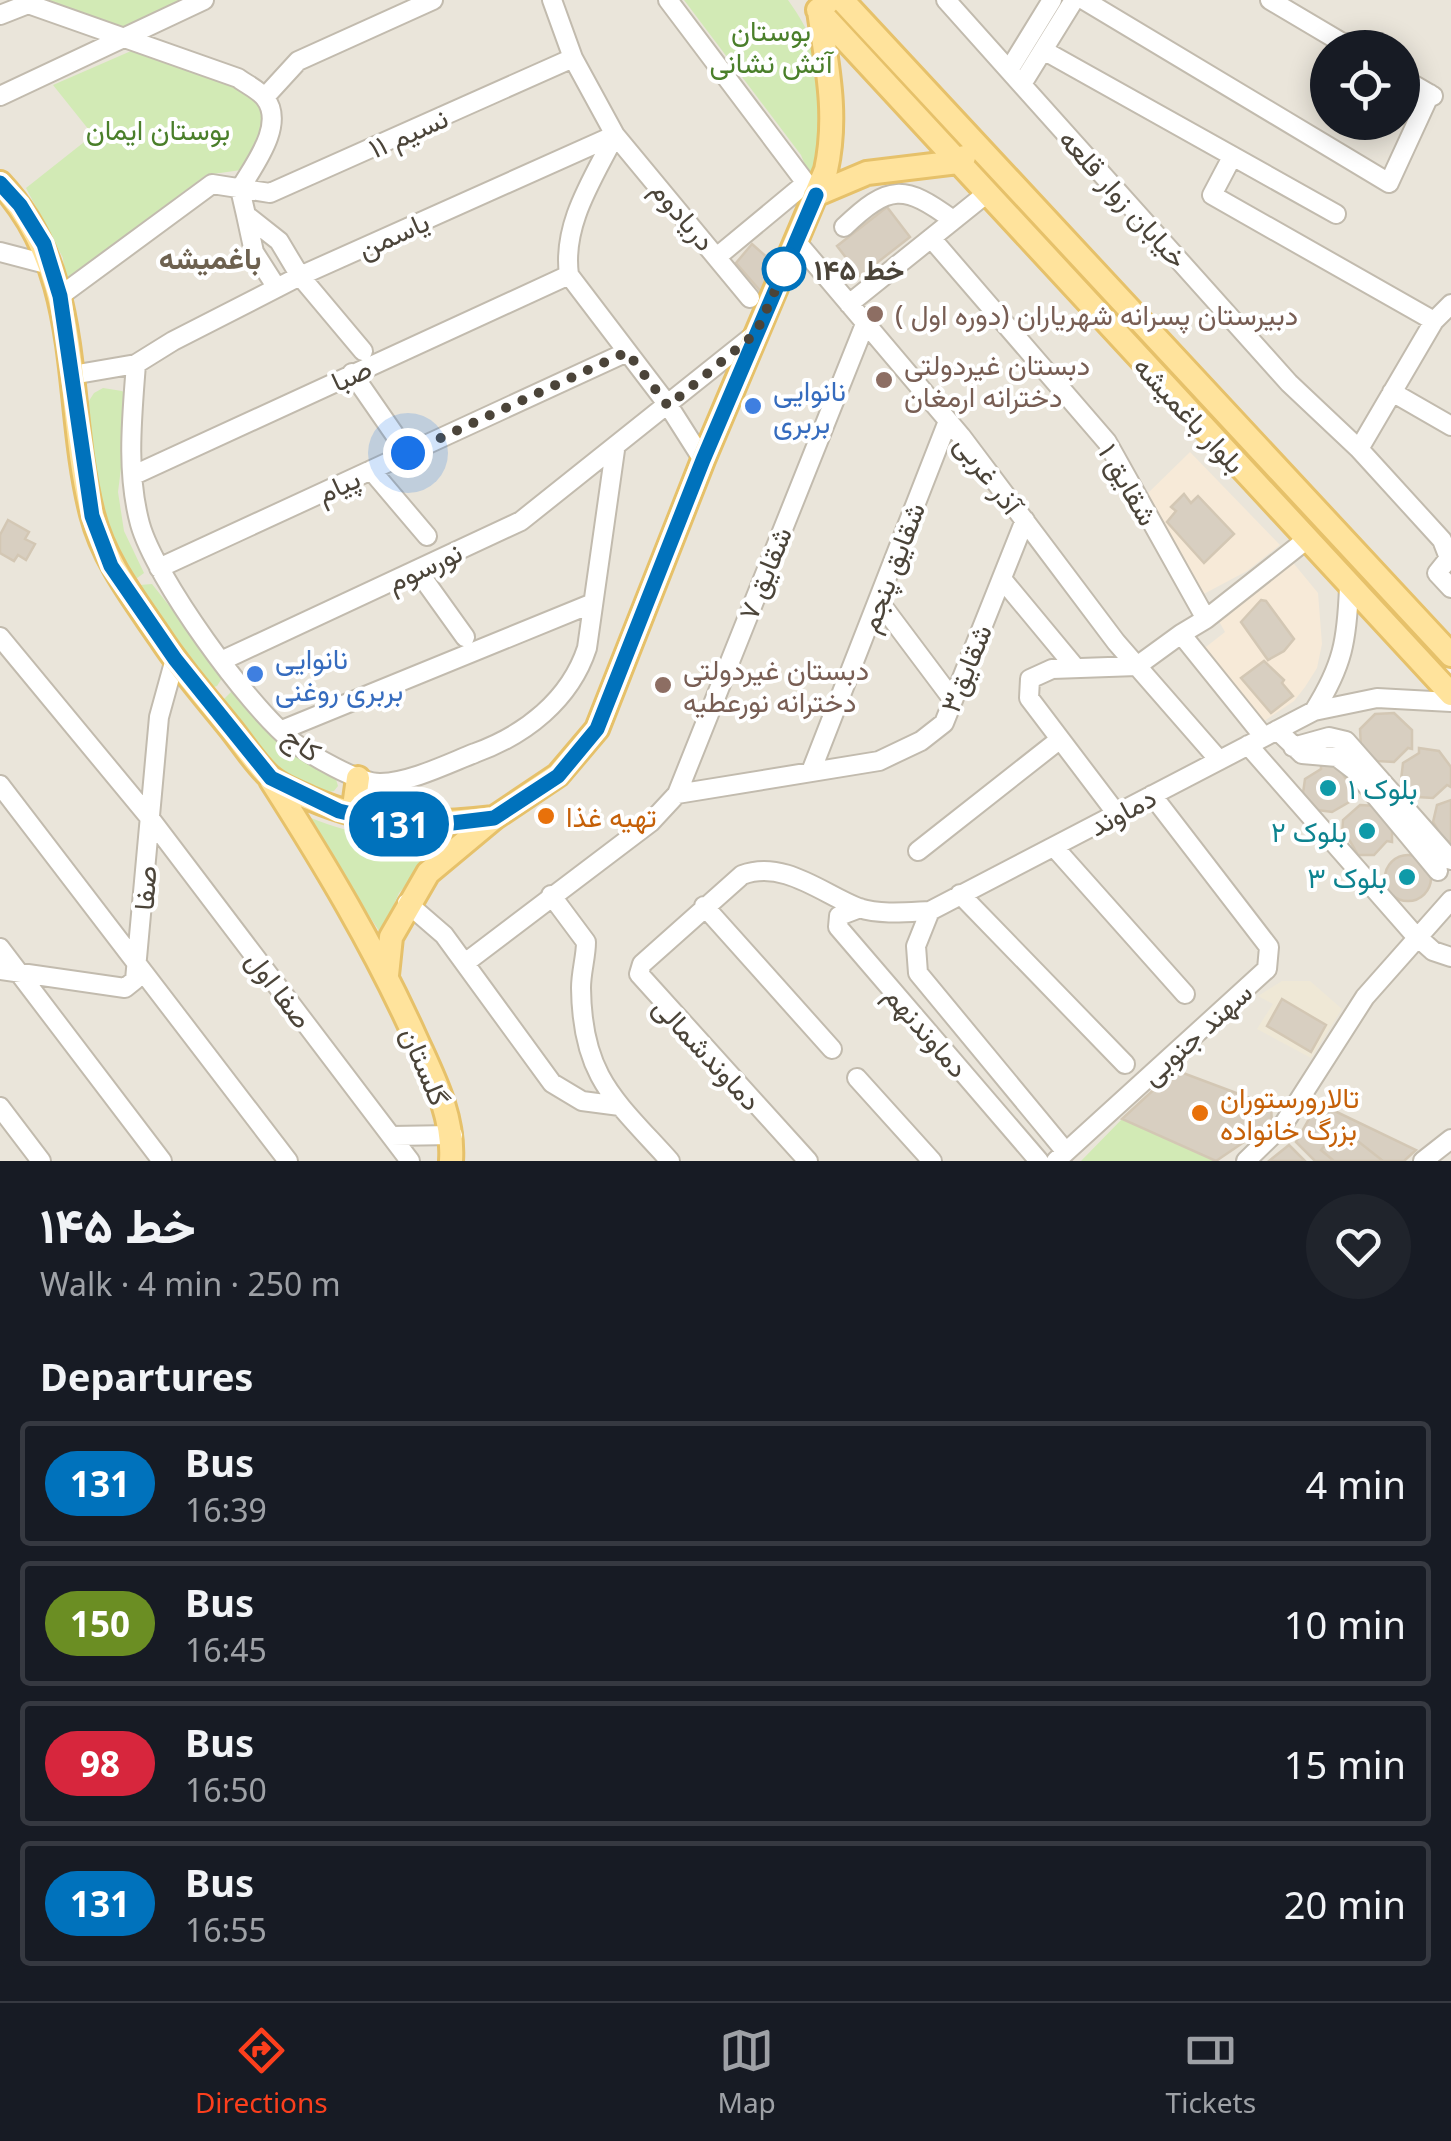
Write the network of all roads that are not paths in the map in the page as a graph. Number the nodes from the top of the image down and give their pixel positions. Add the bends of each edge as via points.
1 (204, 0) edge
2 (433, 0) edge
3 (552, 0) edge
4 (668, 0) edge
5 (842, 0) edge
6 (946, 0) edge
7 (1052, 0) edge
8 (1074, 0) edge
9 (1084, 0) edge
10 (1270, 0) edge
11 (819, 4) edge
12 (0, 15) edge
13 (1320, 30) edge
14 (122, 39) junction
15 (1043, 50) junction
16 (573, 58) junction
17 (1015, 77) junction
18 (1420, 89) edge
19 (0, 96) edge
20 (265, 98) junction
21 (1420, 119) edge
22 (615, 135) junction
23 (1310, 138) edge
24 (1313, 140) edge
25 (1410, 140) edge
26 (977, 146) junction
27 (1232, 156) junction
28 (958, 162) junction
29 (0, 183) edge
30 (810, 189) junction
31 (240, 190) junction
32 (986, 194) junction
33 (1336, 214) dead end
34 (246, 215) junction
35 (953, 220) junction
36 (844, 227) dead end
37 (931, 238) junction
38 (796, 241) junction
39 (0, 252) edge
40 (718, 256) junction
41 (50, 265) junction
42 (569, 275) junction
43 (300, 276) junction
44 (277, 288) junction
45 (60, 296) junction
46 (750, 298) dead end
47 (849, 304) junction
48 (1451, 304) edge
49 (1434, 322) junction
50 (865, 324) junction
51 (756, 333) junction
52 (363, 351) dead end
53 (627, 352) junction
54 (136, 364) junction
55 (352, 373) junction
56 (72, 375) junction
57 (1392, 392) junction
58 (668, 406) junction
59 (948, 420) junction
60 (1451, 426) edge
61 (397, 438) dead end
62 (1359, 448) junction
63 (615, 450) junction
64 (703, 460) junction
65 (371, 470) junction
66 (134, 475) junction
67 (1025, 520) junction
68 (427, 536) dead end
69 (1306, 540) junction
70 (1351, 548) junction
71 (1331, 567) junction
72 (159, 568) junction
73 (417, 570) junction
74 (1002, 579) junction
75 (1348, 586) junction
76 (1451, 588) edge
77 (878, 600) junction
78 (593, 602) junction
79 (1206, 619) junction
80 (1181, 634) junction
81 (0, 637) edge
82 (465, 637) dead end
83 (1451, 656) edge
84 (175, 659) junction
85 (221, 661) junction
86 (1143, 661) junction
87 (1075, 667) junction
88 (1451, 698) edge
89 (953, 700) junction
90 (1314, 711) junction
91 (282, 730) junction
92 (1263, 737) junction
93 (1059, 740) junction
94 (1219, 760) junction
95 (812, 770) junction
96 (271, 778) junction
97 (358, 778) junction
98 (0, 785) edge
99 (677, 794) junction
100 (1152, 795) junction
101 (354, 814) junction
102 (1116, 814) junction
103 (149, 817) junction
104 (494, 818) junction
105 (1054, 847) junction
106 (918, 851) dead end
107 (1445, 865) edge
108 (960, 894) junction
109 (551, 895) junction
110 (1451, 900) edge
111 (408, 902) junction
112 (704, 906) junction
113 (860, 908) junction
114 (930, 911) junction
115 (1417, 936) junction
116 (0, 948) edge
117 (1451, 957) edge
118 (465, 963) junction
119 (138, 968) junction
120 (10, 972) edge
121 (387, 975) junction
122 (1185, 994) dead end
123 (832, 1049) dead end
124 (1124, 1064) dead end
125 (857, 1078) dead end
126 (620, 1106) junction
127 (0, 1107) edge
128 (453, 1134) junction
129 (391, 1136) junction
130 (1451, 1139) edge
131 (1061, 1156) edge
132 (40, 1161) edge
133 (162, 1161) edge
134 (288, 1161) edge
135 (410, 1161) edge
136 (451, 1161) edge
137 (670, 1161) edge
138 (808, 1161) edge
139 (932, 1161) edge
140 (1039, 1161) edge
141 (1246, 1161) edge
142 (1423, 1161) edge

1 - 14 street
2 - 20 street via 298,61
3 - 16 street
4 - 30 street
5 - 26 main road, بلوار باغمیشه
6 - 17 street, خیابان زوار قلعه
7 - 17 street
8 - 15 street
9 - 23 street
10 - 13 street
11 - 28 main road, بلوار باغمیشه
11 - 30 main road via 833,96 832,140
12 - 14 street via 28,4
14 - 19 street
14 - 20 street via 238,78
15 - 17 street
15 - 27 street
16 - 22 street
16 - 31 street, نسیم ۱۱ via 270,193
17 - 62 street, خیابان زوار قلعه via 1289,382
18 - 21 street via 1431,96
20 - 31 street via 272,112 270,134
22 - 40 street, دریادوم
22 - 42 street via 574,218
22 - 43 street, یاسمن
24 - 25 street via 1389,183
26 - 28 main road
26 - 70 main road, بلوار باغمیشه
27 - 33 street
27 - 49 street via 1212,195
28 - 30 main road via 866,173
28 - 32 main road, بلوار باغمیشه
29 - 41 main road, گلستان via 44,244
30 - 38 main road
30 - 40 street
31 - 34 street
31 - 45 street, نسیم ۱۱ via 212,184
32 - 35 street
32 - 69 main road, بلوار باغمیشه
34 - 43 street via 279,241
34 - 44 street via 254,252
35 - 36 street via 922,196 902,193 881,197
35 - 37 street
37 - 47 street
37 - 79 street, شقایق ۱ via 1107,442
38 - 47 street, آذر غربی
38 - 51 main road
39 - 41 street
40 - 46 street, دریادوم
41 - 45 main road, گلستان
42 - 53 street
42 - 55 street, صبا
43 - 44 street, یاسمن
43 - 52 street
44 - 54 street, یاسمن
45 - 56 main road, گلستان
47 - 50 street, آذر غربی
48 - 49 street
49 - 57 street
50 - 59 street, آذر غربی
50 - 99 street, شقایق ۷
51 - 58 street
51 - 64 main road
53 - 58 street
53 - 65 street, پیام
54 - 56 street
54 - 66 street, کاج
55 - 61 street
55 - 66 street, صبا
56 - 84 main road, گلستان via 92,516 111,566
57 - 60 street
57 - 62 street
58 - 63 street
58 - 64 street
59 - 67 street, آذر غربی
59 - 77 street, شقایق پنجم
62 - 76 street, خیابان زوار قلعه via 1442,540 1449,558 1436,573
63 - 73 street, نورسوم via 521,521
63 - 78 street
64 - 104 main road via 597,729 558,776
65 - 68 street
65 - 72 street, پیام
66 - 72 street, کاج via 140,524
67 - 74 street, شقایق۳
67 - 86 street, آذر غربی
69 - 71 main road, بلوار باغمیشه
69 - 79 street
70 - 71 street
70 - 83 main road, بلوار باغمیشه
71 - 75 main road, بلوار باغمیشه
72 - 85 street, کاج
73 - 82 street
73 - 85 street, نورسوم
74 - 87 street
74 - 89 street, شقایق۳
75 - 88 main road, بلوار باغمیشه
75 - 90 street via 1345,649
77 - 89 street
77 - 95 street, شقایق پنجم
78 - 91 street
78 - 97 street via 579,671 540,719 433,769 380,783
79 - 80 street
80 - 86 street
80 - 92 street
81 - 103 street, صفا اول
84 - 96 main road, گلستان
84 - 103 street, صفا via 160,718
85 - 91 street, کاج
86 - 87 street
86 - 94 street, آذر غربی
87 - 93 street via 1030,679 1029,698
88 - 90 street, دماوند via 1377,698
89 - 95 street, شقایق۳ via 944,723 921,742 879,762
90 - 92 street, دماوند
91 - 97 street, کاج
92 - 94 street, دماوند
92 - 107 street via 1293,746 1329,737 1346,741
92 - 115 street
93 - 102 street
93 - 106 street
94 - 100 street, دماوند
95 - 99 street, شقایق۳
96 - 101 main road
96 - 121 main road, گلستان
97 - 101 main road
98 - 119 street
99 - 109 street, شقایق ۷ via 651,822
100 - 102 street, دماوند
100 - 131 street, سهند جنوبی via 1270,958 1267,968
101 - 104 main road via 394,824
102 - 105 street, دماوند
103 - 119 street, صفا
103 - 129 street, صفا اول
104 - 111 main road via 428,872
105 - 108 street, دماوند
105 - 122 street
108 - 114 street, دماوند
108 - 124 street
109 - 118 street, شقایق ۷
109 - 126 street via 586,942 583,1024 600,1082
110 - 115 street
111 - 118 street
111 - 121 main road via 391,937
112 - 113 street, دماوندشمالی via 756,870 821,886
112 - 123 street
112 - 138 street, دماوندشمالی via 642,964 640,978
113 - 114 street, دماوندشمالی
113 - 140 street, دماوندنهم via 839,916 838,927
114 - 131 street via 916,946 918,973
115 - 117 street
115 - 141 street via 1364,997 1283,1124
116 - 120 street
118 - 126 street via 552,1083 582,1102
119 - 120 street via 124,988
119 - 134 street
120 - 133 street
121 - 128 main road, گلستان
125 - 139 street
126 - 137 street
127 - 132 street
128 - 129 street
128 - 136 main road, گلستان
129 - 135 street, صفا اول
130 - 142 street

